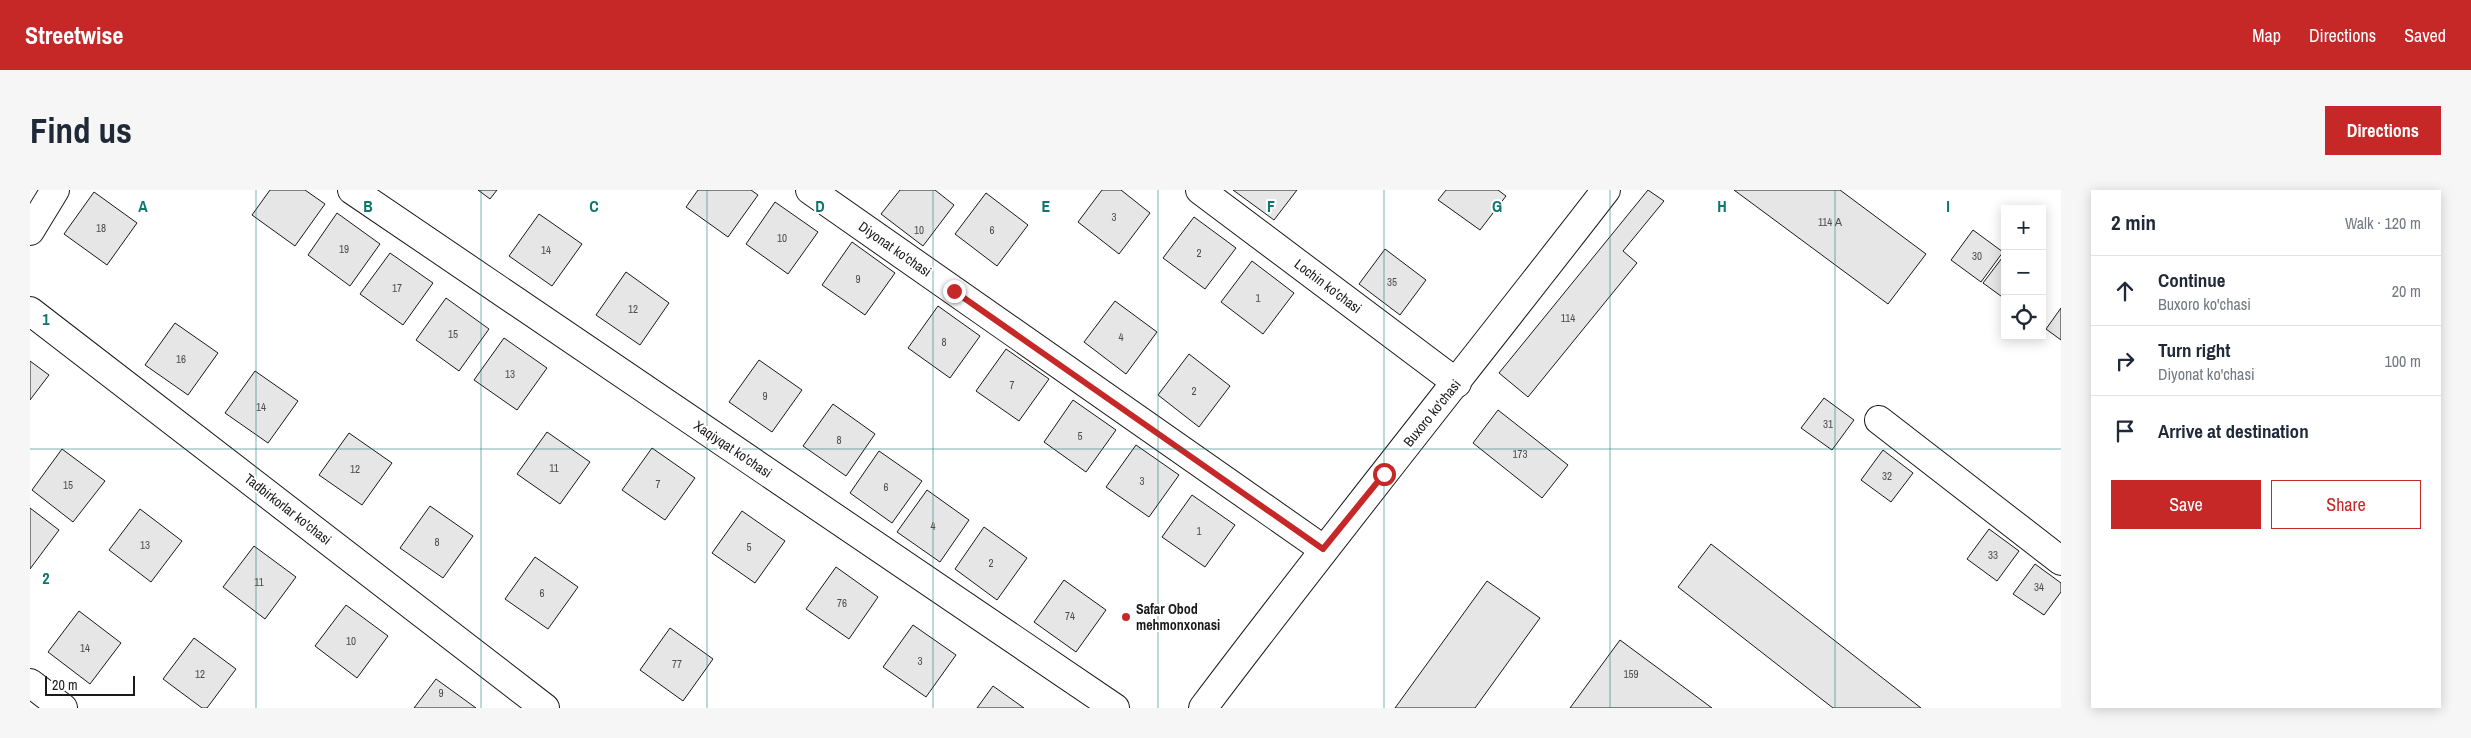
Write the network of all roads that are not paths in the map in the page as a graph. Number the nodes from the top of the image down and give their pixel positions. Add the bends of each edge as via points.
1 (55, 190) edge
2 (352, 190) edge
3 (810, 190) edge
4 (1200, 190) edge
5 (1606, 190) edge
6 (30, 231) edge
7 (30, 311) edge
8 (1457, 383) junction
9 (1879, 420) dead end
10 (1323, 549) junction
11 (2061, 561) edge
12 (30, 683) edge
13 (63, 708) edge
14 (545, 708) edge
15 (1115, 708) edge
16 (1203, 708) edge

1 - 6 street
2 - 15 street, Xaqiyqat ko'chasi
3 - 10 street, Diyonat ko'chasi
4 - 8 street, Lochin ko'chasi
5 - 8 street, Buxoro ko'chasi
7 - 14 street, Tadbirkorlar ko'chasi
8 - 10 street, Buxoro ko'chasi
9 - 11 street
10 - 16 street, Buxoro ko'chasi
12 - 13 street

